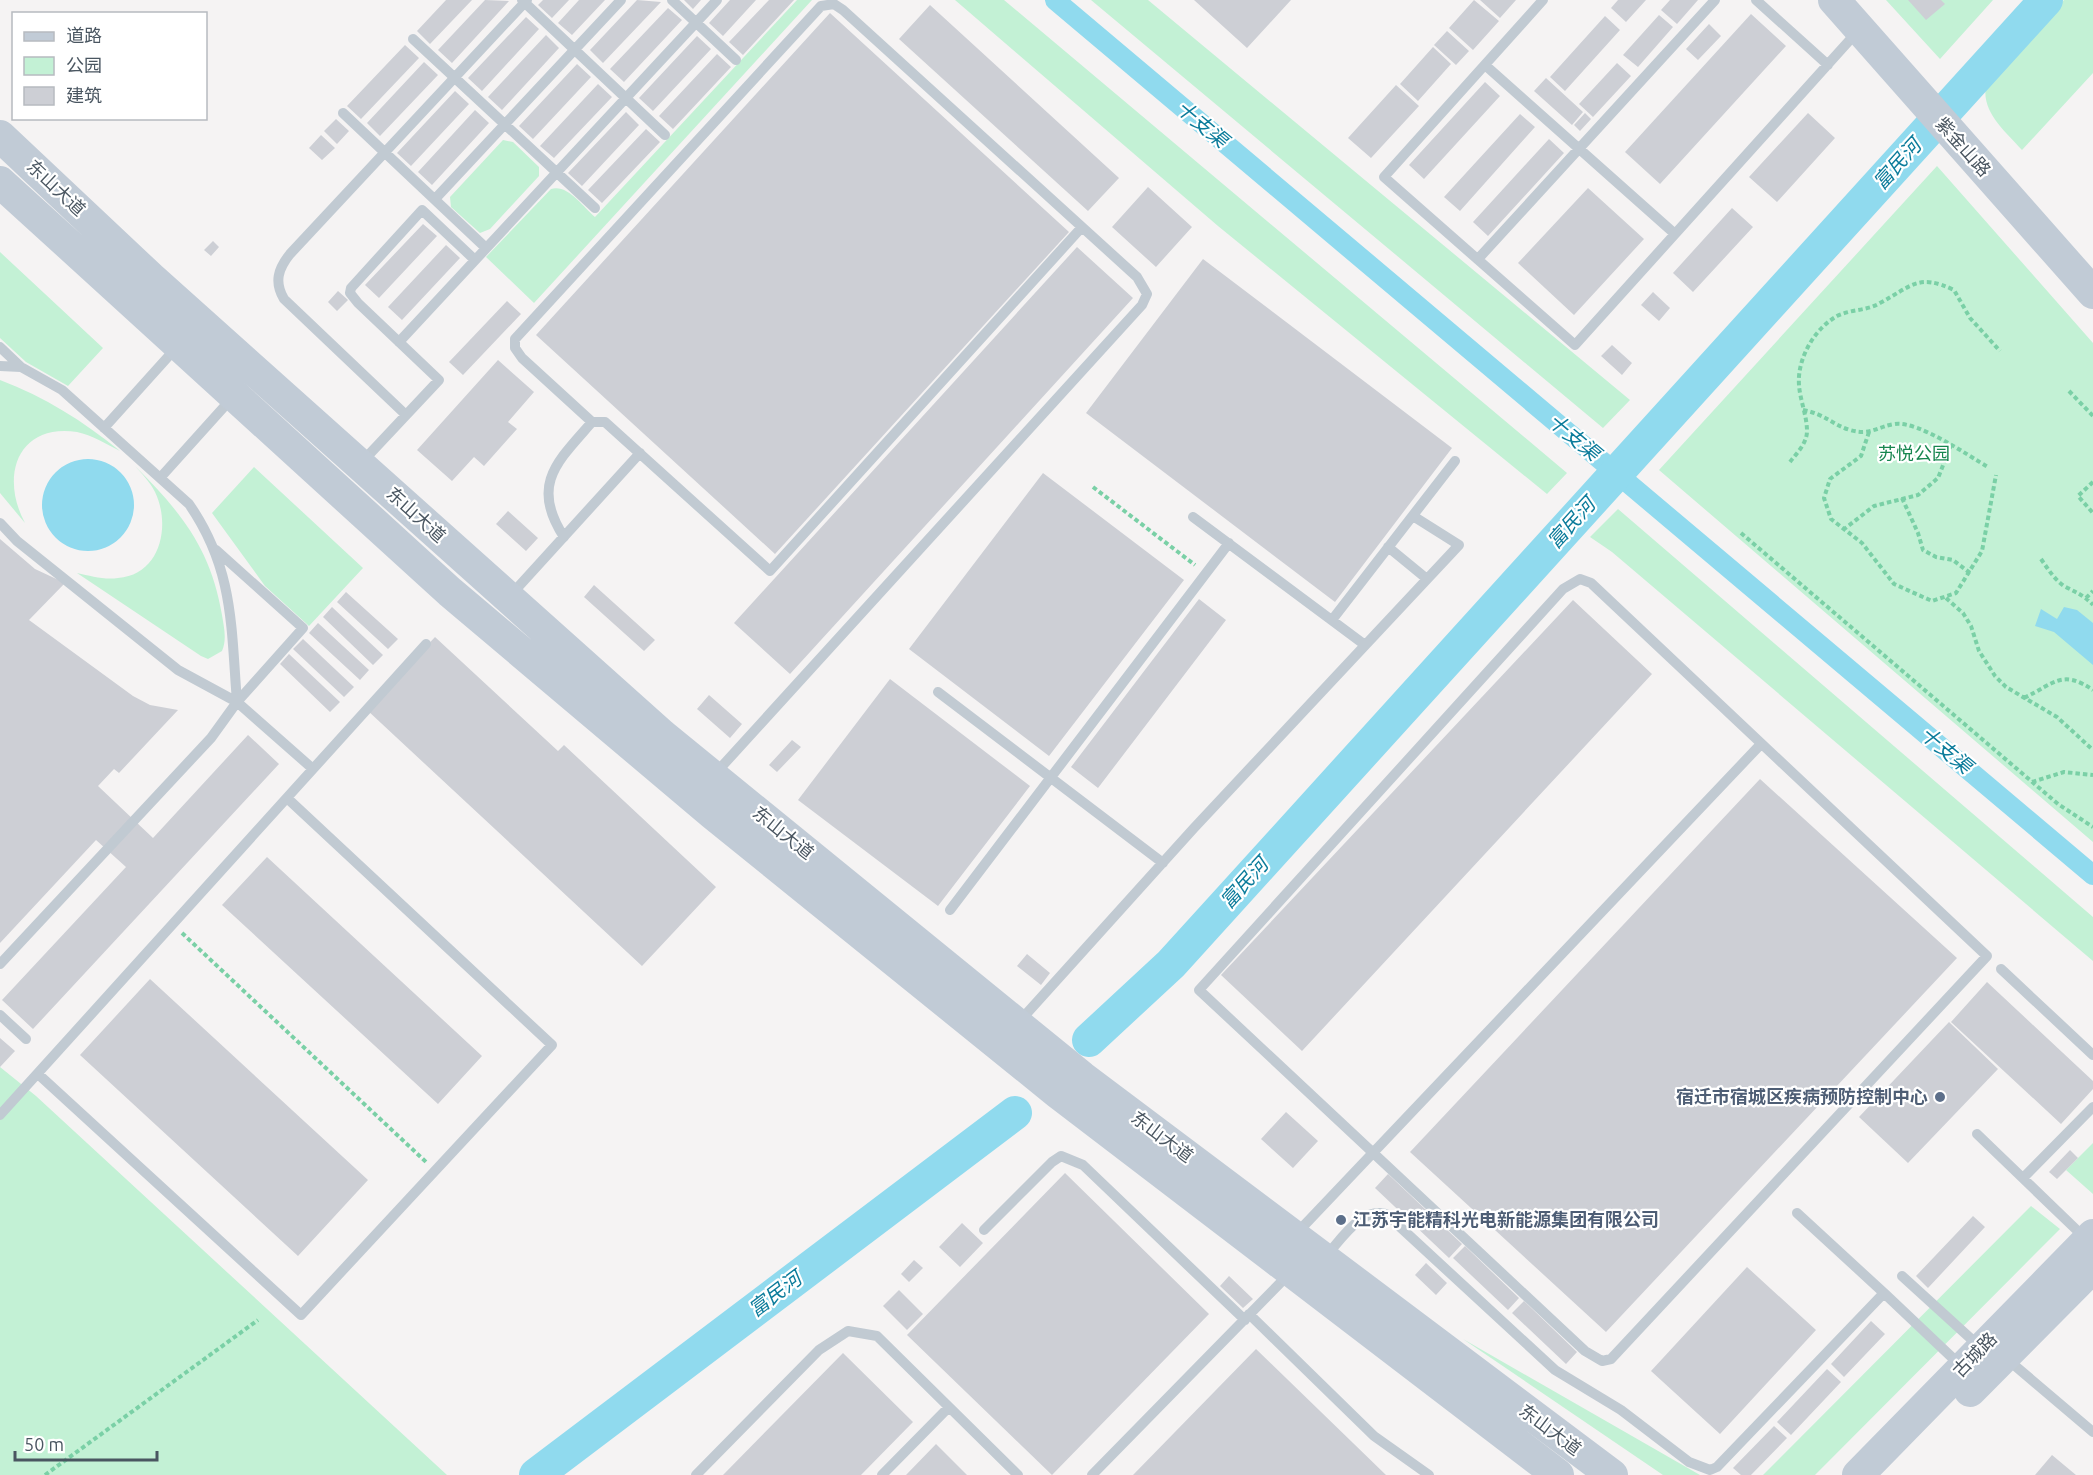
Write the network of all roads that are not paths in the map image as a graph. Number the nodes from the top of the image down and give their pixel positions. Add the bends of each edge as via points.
1 (621, 0) edge
2 (672, 0) edge
3 (717, 0) edge
4 (1543, 0) edge
5 (1715, 0) edge
6 (1756, 0) edge
7 (1834, 0) edge
8 (524, 1) edge
9 (696, 23) junction
10 (1859, 30) junction
11 (413, 39) dead end
12 (575, 50) junction
13 (736, 60) dead end
14 (1485, 65) junction
15 (1828, 65) junction
16 (455, 78) junction
17 (626, 98) junction
18 (343, 113) dead end
19 (505, 125) junction
20 (665, 135) dead end
21 (0, 136) edge
22 (1579, 149) junction
23 (385, 152) junction
24 (556, 172) junction
25 (0, 182) edge
26 (435, 199) junction
27 (595, 208) dead end
28 (1082, 227) junction
29 (1675, 234) junction
30 (486, 248) junction
31 (1478, 259) junction
32 (475, 260) junction
33 (2093, 293) edge
34 (189, 334) junction
35 (399, 342) junction
36 (0, 347) edge
37 (0, 366) edge
38 (21, 367) junction
39 (245, 385) junction
40 (406, 415) junction
41 (592, 422) junction
42 (104, 428) junction
43 (640, 453) junction
44 (1455, 461) dead end
45 (360, 465) junction
46 (160, 478) junction
47 (1413, 516) junction
48 (1193, 517) dead end
49 (0, 523) edge
50 (564, 537) junction
51 (1229, 543) junction
52 (1388, 547) junction
53 (216, 549) junction
54 (1427, 579) junction
55 (498, 610) junction
56 (1332, 620) junction
57 (426, 644) dead end
58 (1365, 645) junction
59 (938, 693) dead end
60 (237, 702) junction
61 (1761, 744) junction
62 (313, 769) junction
63 (1051, 778) junction
64 (704, 787) junction
65 (287, 798) junction
66 (1163, 863) junction
67 (950, 910) dead end
68 (0, 964) edge
69 (2001, 969) dead end
70 (0, 1015) edge
71 (1008, 1035) junction
72 (26, 1039) dead end
73 (2093, 1055) edge
74 (38, 1074) junction
75 (2093, 1107) edge
76 (0, 1115) edge
77 (1977, 1134) dead end
78 (1372, 1154) junction
79 (2023, 1178) junction
80 (1797, 1213) dead end
81 (984, 1230) dead end
82 (2091, 1247) edge
83 (1304, 1257) junction
84 (1902, 1276) dead end
85 (1884, 1293) junction
86 (1247, 1317) junction
87 (1985, 1364) junction
88 (949, 1407) junction
89 (2093, 1432) edge
90 (696, 1475) edge
91 (882, 1475) edge
92 (1018, 1475) edge
93 (1092, 1475) edge
94 (1430, 1475) edge
95 (1558, 1475) edge
96 (1612, 1475) edge
97 (1858, 1475) edge
98 (1888, 1475) edge

1 - 12 lane
2 - 9 lane
3 - 9 lane
4 - 14 lane
5 - 22 lane
6 - 15 lane
7 - 10 main road, 紫金山路
8 - 12 lane
8 - 16 lane
9 - 13 lane
9 - 17 lane
10 - 15 lane
10 - 33 main road, 紫金山路
11 - 16 lane
12 - 17 lane
12 - 19 lane
14 - 22 lane
14 - 31 lane via 1384,177
15 - 29 lane
16 - 19 lane
16 - 23 lane
17 - 20 lane
17 - 24 lane
18 - 23 lane
19 - 24 lane
19 - 26 lane
21 - 34 main road, 东山大道
22 - 29 lane
22 - 31 lane
23 - 26 lane
23 - 40 lane via 290,254 279,270 278,283 284,299
24 - 27 lane
24 - 30 lane
25 - 34 main road, 东山大道
26 - 30 lane
28 - 41 lane via 843,10 834,4 821,6 515,339 515,348 522,358
28 - 43 lane via 770,571
28 - 64 lane via 1137,277 1147,294 1142,305
29 - 31 lane via 1575,345
30 - 32 lane
32 - 35 lane
32 - 35 lane via 422,210 370,264 350,293
34 - 39 main road, 东山大道
34 - 42 lane
35 - 40 lane via 439,380
36 - 38 lane
37 - 38 lane
38 - 42 lane via 62,390
39 - 45 main road, 东山大道
39 - 46 lane
39 - 55 main road, 东山大道
40 - 45 lane
41 - 43 lane via 605,422
41 - 50 lane via 564,454 548,489 547,504
42 - 46 lane
43 - 50 lane
44 - 47 lane
45 - 55 main road, 东山大道
46 - 53 lane via 189,504
47 - 52 lane
47 - 54 lane via 1458,545
48 - 51 lane
49 - 60 lane via 17,541 178,670
50 - 55 lane
51 - 56 lane
51 - 63 lane
52 - 54 lane
52 - 56 lane
53 - 60 lane via 230,601
53 - 60 lane via 303,628
54 - 58 lane
55 - 64 main road, 东山大道 via 662,735
56 - 58 lane
57 - 62 lane
58 - 66 lane
59 - 63 lane
60 - 62 lane
60 - 68 lane via 211,738
61 - 78 lane
61 - 78 lane via 1591,583 1580,579 1563,589 1199,990
61 - 78 lane via 1988,956 1611,1359 1602,1361 1585,1351
62 - 65 lane
63 - 66 lane
63 - 67 lane
64 - 71 main road, 东山大道
65 - 74 lane
65 - 74 lane via 552,1045 301,1315
66 - 71 lane
69 - 73 lane
70 - 72 lane
71 - 83 main road, 东山大道
74 - 76 lane
75 - 79 lane
77 - 79 lane
78 - 83 lane
79 - 82 lane
80 - 85 lane
81 - 86 lane via 1052,1162 1061,1156 1071,1158
82 - 87 main road, 古城路
83 - 85 lane via 1366,1214 1386,1214 1555,1370 1621,1410 1689,1462 1710,1470
83 - 86 lane
83 - 95 main road, 东山大道
83 - 96 main road, 东山大道
84 - 87 lane
85 - 87 lane
86 - 93 lane
86 - 94 lane via 1374,1436
87 - 89 lane
87 - 97 main road, 古城路
87 - 98 main road, 古城路
88 - 90 lane via 877,1336 848,1331 819,1350
88 - 91 lane
88 - 92 lane

